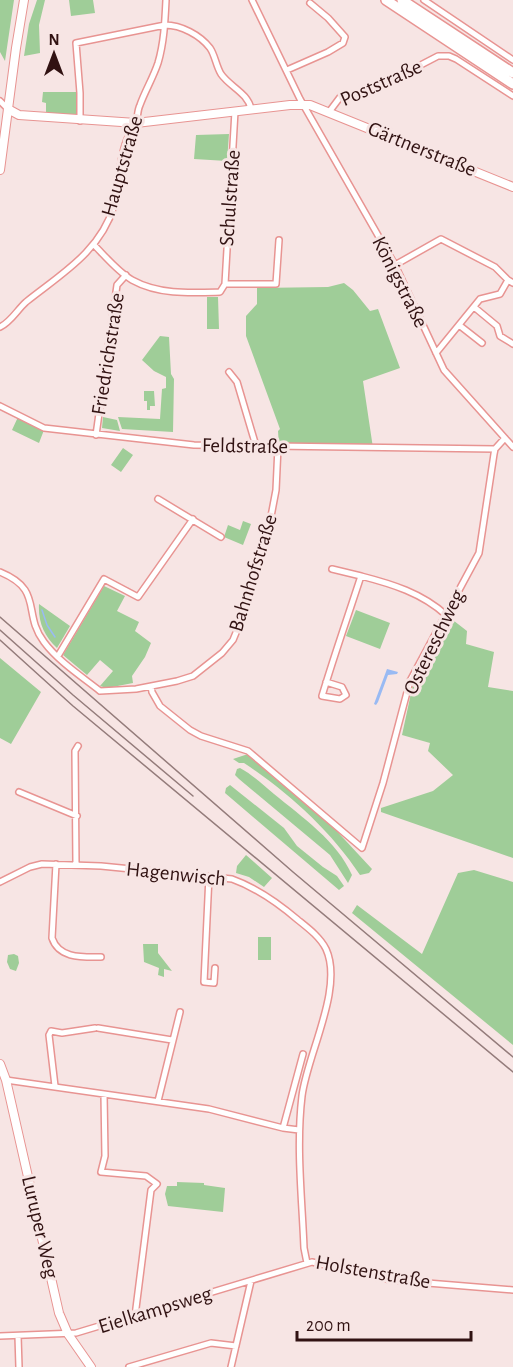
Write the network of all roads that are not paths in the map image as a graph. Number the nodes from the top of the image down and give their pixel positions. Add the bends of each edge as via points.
1 (24, 0) edge
2 (166, 0) edge
3 (252, 0) edge
4 (386, 0) edge
5 (402, 0) edge
6 (424, 0) edge
7 (310, 3) dead end
8 (165, 25) junction
9 (513, 60) edge
10 (287, 70) junction
11 (513, 73) edge
12 (513, 84) edge
13 (513, 96) edge
14 (0, 101) edge
15 (304, 104) junction
16 (8, 109) junction
17 (251, 109) junction
18 (235, 111) junction
19 (329, 112) junction
20 (80, 121) junction
21 (136, 123) junction
22 (0, 170) edge
23 (513, 187) edge
24 (279, 240) dead end
25 (94, 245) junction
26 (395, 265) junction
27 (126, 275) junction
28 (510, 282) edge
29 (225, 284) junction
30 (474, 307) junction
31 (459, 325) junction
32 (0, 327) edge
33 (482, 343) dead end
34 (513, 344) edge
35 (436, 353) junction
36 (229, 372) dead end
37 (0, 406) edge
38 (96, 435) junction
39 (505, 438) junction
40 (256, 446) junction
41 (278, 447) junction
42 (513, 447) edge
43 (495, 449) junction
44 (158, 499) dead end
45 (193, 519) junction
46 (221, 537) dead end
47 (332, 569) dead end
48 (0, 572) edge
49 (362, 576) junction
50 (446, 615) junction
51 (58, 656) junction
52 (326, 682) junction
53 (151, 686) junction
54 (78, 746) dead end
55 (19, 792) dead end
56 (76, 816) junction
57 (56, 864) junction
58 (76, 864) junction
59 (209, 876) junction
60 (0, 882) edge
61 (101, 957) dead end
62 (214, 968) dead end
63 (180, 1012) dead end
64 (172, 1040) junction
65 (303, 1054) dead end
66 (0, 1064) edge
67 (6, 1080) junction
68 (55, 1086) junction
69 (104, 1094) junction
70 (158, 1101) junction
71 (283, 1128) junction
72 (299, 1130) junction
73 (307, 1263) junction
74 (251, 1281) junction
75 (513, 1290) edge
76 (135, 1316) junction
77 (68, 1334) junction
78 (0, 1336) edge
79 (18, 1336) junction
80 (236, 1346) junction
81 (19, 1367) edge
82 (91, 1367) edge
83 (129, 1367) edge
84 (231, 1367) edge

1 - 16 street
2 - 8 street, Hauptstraße
3 - 10 street, Königstraße
4 - 12 highway
5 - 11 highway
6 - 9 street
7 - 10 street via 338,28 345,37 344,43
8 - 17 street via 186,29 210,48 221,74 247,99
8 - 20 street via 76,43
8 - 21 street, Hauptstraße via 158,64 138,109
10 - 15 street, Königstraße
13 - 19 street, Poststraße via 448,56 438,57 365,94 341,96
14 - 16 street
15 - 17 street, Poststraße
15 - 19 street, Poststraße
15 - 26 street, Königstraße
16 - 20 street, Poststraße via 19,116
16 - 22 street
17 - 18 street, Poststraße
18 - 21 street, Poststraße
18 - 29 street, Schulstraße
19 - 23 street, Gärtnerstraße
20 - 21 street, Poststraße
21 - 25 street, Hauptstraße via 124,149 113,208
24 - 29 street via 276,284
25 - 27 street
25 - 32 street, Hauptstraße
26 - 28 street via 441,239 495,267
26 - 35 street, Königstraße
27 - 29 street via 144,285 172,291 220,292
27 - 38 street, Friedrichstraße via 117,285
28 - 30 street via 500,294 480,299
30 - 31 street
30 - 34 street via 496,326 500,336
31 - 33 street
31 - 35 street
35 - 39 street, Königstraße via 450,378
36 - 40 street via 237,382
37 - 38 street, Feldstraße via 44,428
38 - 40 street, Feldstraße via 194,445
39 - 42 street, Königstraße
39 - 43 street
40 - 41 street, Feldstraße
41 - 43 street, Feldstraße
41 - 53 street, Bahnhofstraße via 270,527 237,632 222,653 193,675
43 - 50 street, Ostereschweg via 479,552
44 - 45 street
45 - 46 street
45 - 51 street via 138,597 104,579
47 - 49 street
48 - 51 street, Bahnhofstraße via 23,585 39,633
49 - 50 street via 425,599
49 - 52 street
50 - 53 street, Ostereschweg via 410,681 362,848 248,751 190,730 160,706
51 - 53 street, Bahnhofstraße via 102,692
52 - 52 street via 321,696 340,699 346,694 342,687
54 - 56 street
55 - 56 street
56 - 58 street
57 - 58 street, Hagenwisch
57 - 60 street, Hagenwisch via 30,867
57 - 61 street via 54,944 73,956
58 - 59 street, Hagenwisch
59 - 62 street via 204,982 214,983
59 - 72 street, Hagenwisch via 251,886 326,947 332,969 330,987 302,1094
63 - 64 street
64 - 68 street via 97,1028 51,1031
64 - 70 street
65 - 71 street
66 - 67 street, Luruper Weg
67 - 68 street
67 - 77 street, Luruper Weg via 59,1313
68 - 69 street
69 - 70 street
69 - 76 street via 105,1156 101,1172 146,1176 157,1184 151,1190
70 - 71 street
71 - 72 street
72 - 73 street, Holstenstraße
73 - 74 street, Eielkampsweg
73 - 75 street, Holstenstraße via 391,1280
74 - 76 street, Eielkampsweg
74 - 80 street
76 - 77 street, Eielkampsweg
77 - 79 street, Eielkampsweg
77 - 82 street, Luruper Weg
78 - 79 street, Eielkampsweg
79 - 81 street
80 - 83 street via 211,1343
80 - 84 street

